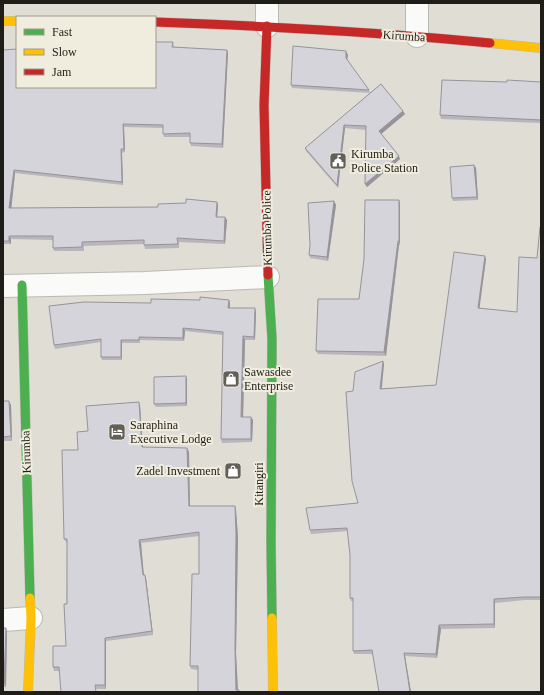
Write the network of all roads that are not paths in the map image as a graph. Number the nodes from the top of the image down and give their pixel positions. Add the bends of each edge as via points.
1 (267, 3) edge
2 (417, 3) edge
3 (3, 21) edge
4 (16, 21) edge
5 (156, 22) edge
6 (267, 26) junction
7 (417, 36) junction
8 (541, 48) edge
9 (268, 277) junction
10 (12, 286) edge
11 (31, 618) junction
12 (3, 620) edge
13 (28, 692) edge
14 (274, 692) edge

1 - 6 street
2 - 7 street
3 - 4 street
5 - 6 street
6 - 7 street, Kirumba
6 - 9 street, Kirumba Police via 264,105
7 - 8 street, Kirumba
9 - 10 street, Kirumba Police
9 - 14 street, Kitangiri via 272,338 271,543
10 - 11 street, Kirumba
11 - 12 street
11 - 13 street, Kirumba

